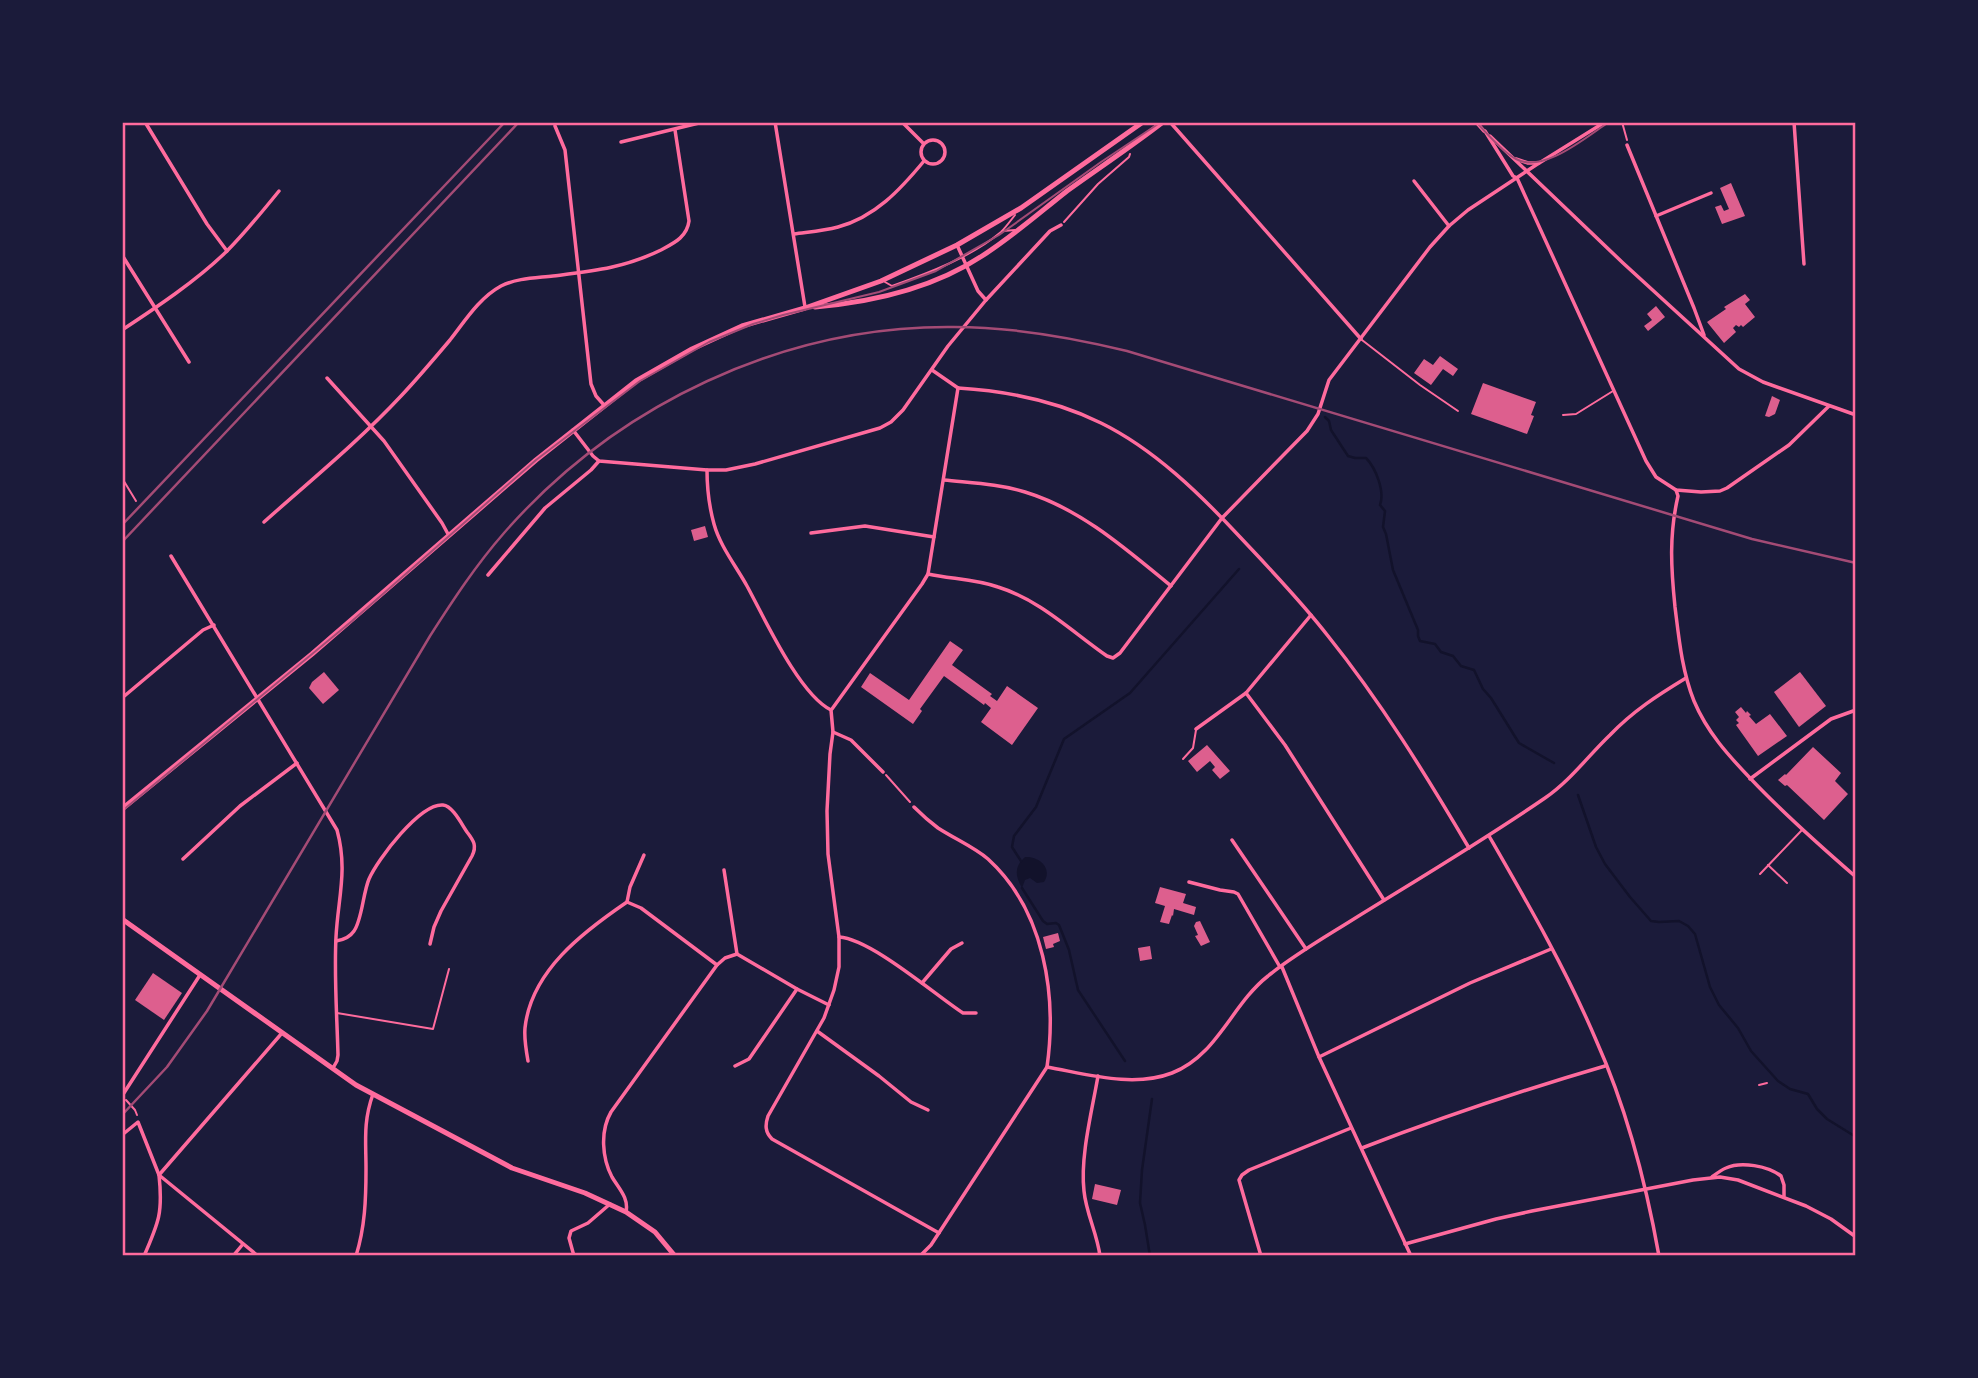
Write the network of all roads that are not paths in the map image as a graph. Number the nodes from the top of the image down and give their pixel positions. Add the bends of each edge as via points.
1 (145, 122) edge
2 (703, 122) edge
3 (775, 122) edge
4 (902, 122) edge
5 (1143, 122) edge
6 (1163, 122) edge
7 (1170, 122) edge
8 (1476, 122) edge
9 (1605, 122) edge
10 (1794, 122) edge
11 (555, 126) dead end
12 (675, 130) junction
13 (1485, 131) junction
14 (621, 142) dead end
15 (924, 144) junction
16 (1627, 145) road end
17 (1510, 155) junction
18 (1516, 160) junction
19 (924, 162) junction
20 (1541, 162) junction
21 (1527, 172) junction
22 (1517, 178) junction
23 (1414, 181) dead end
24 (279, 191) dead end
25 (1711, 193) dead end
26 (1021, 208) junction
27 (1656, 216) junction
28 (1061, 225) road end
29 (1449, 226) junction
30 (1017, 230) junction
31 (1002, 231) junction
32 (793, 234) junction
33 (957, 245) junction
34 (227, 251) junction
35 (122, 255) edge
36 (962, 256) junction
37 (1804, 264) dead end
38 (967, 265) junction
39 (579, 272) junction
40 (881, 281) junction
41 (892, 286) junction
42 (887, 297) junction
43 (986, 300) junction
44 (805, 307) junction
45 (156, 309) junction
46 (122, 330) edge
47 (1704, 337) junction
48 (1362, 339) junction
49 (189, 362) dead end
50 (932, 370) junction
51 (327, 379) dead end
52 (958, 388) junction
53 (1614, 390) junction
54 (604, 405) junction
55 (1829, 406) junction
56 (1458, 411) dead end
57 (1563, 415) dead end
58 (1856, 415) edge
59 (371, 426) junction
60 (573, 430) junction
61 (600, 461) junction
62 (706, 470) junction
63 (943, 480) junction
64 (1676, 490) junction
65 (1222, 518) junction
66 (264, 522) dead end
67 (811, 533) dead end
68 (449, 536) junction
69 (934, 537) junction
70 (171, 556) dead end
71 (928, 574) junction
72 (488, 575) dead end
73 (1171, 586) junction
74 (1311, 615) junction
75 (214, 625) junction
76 (1686, 678) junction
77 (1246, 693) junction
78 (122, 698) edge
79 (257, 698) junction
80 (831, 710) junction
81 (1856, 710) edge
82 (1196, 729) joint
83 (833, 732) junction
84 (1183, 759) dead end
85 (297, 762) junction
86 (883, 772) road end
87 (1750, 779) junction
88 (914, 807) road end
89 (122, 809) edge
90 (1802, 830) junction
91 (1489, 836) junction
92 (1231, 840) dead end
93 (1469, 848) junction
94 (643, 855) dead end
95 (183, 859) dead end
96 (1768, 865) junction
97 (724, 870) dead end
98 (1760, 874) dead end
99 (1856, 877) edge
100 (1189, 882) dead end
101 (1787, 883) dead end
102 (1384, 900) junction
103 (627, 902) junction
104 (122, 919) edge
105 (839, 937) junction
106 (336, 941) junction
107 (962, 943) dead end
108 (430, 944) dead end
109 (1551, 949) junction
110 (1306, 950) junction
111 (737, 954) junction
112 (717, 965) junction
113 (1280, 966) junction
114 (449, 969) dead end
115 (201, 974) junction
116 (922, 983) junction
117 (797, 989) junction
118 (829, 1005) junction
119 (337, 1013) junction
120 (976, 1013) dead end
121 (817, 1031) junction
122 (282, 1033) junction
123 (1320, 1057) junction
124 (528, 1061) dead end
125 (735, 1066) dead end
126 (1606, 1066) junction
127 (1047, 1067) junction
128 (333, 1068) junction
129 (1098, 1076) junction
130 (373, 1094) junction
131 (123, 1096) edge
132 (928, 1110) dead end
133 (1352, 1128) junction
134 (122, 1135) edge
135 (1362, 1148) junction
136 (159, 1175) junction
137 (1712, 1177) junction
138 (1645, 1189) junction
139 (1784, 1196) junction
140 (610, 1204) junction
141 (626, 1212) junction
142 (939, 1233) junction
143 (1856, 1237) edge
144 (243, 1244) junction
145 (1405, 1244) junction
146 (923, 1254) edge
147 (144, 1255) edge
148 (233, 1255) edge
149 (258, 1255) edge
150 (356, 1255) edge
151 (574, 1255) edge
152 (675, 1255) edge
153 (1100, 1255) edge
154 (1261, 1255) edge
155 (1411, 1255) edge
156 (1659, 1255) edge

1 - 34 street
2 - 12 street
3 - 32 street
4 - 15 street
5 - 26 main road
6 - 30 main road
7 - 48 street
8 - 13 street
9 - 20 street
10 - 37 street
11 - 39 street via 565,150
12 - 14 street
12 - 39 street via 689,221 686,233 633,263
13 - 17 street
13 - 22 street
15 - 19 street via 920,151
15 - 19 street via 938,141 945,153 938,163
16 - 27 street
17 - 18 street
17 - 20 street via 1524,162
18 - 21 street
18 - 22 street
19 - 32 street via 890,199 869,214 835,228
20 - 21 street
21 - 22 street
21 - 47 street
22 - 29 street
22 - 53 street
23 - 29 street
24 - 34 street
25 - 27 street
26 - 31 lane
26 - 33 main road
27 - 47 street
28 - 43 street via 1052,229
29 - 48 street
30 - 31 lane
30 - 38 main road
31 - 36 lane
32 - 44 street
33 - 36 street
33 - 40 main road
34 - 45 street
35 - 45 street
36 - 38 street
36 - 41 lane
38 - 42 main road
38 - 43 street
39 - 54 street via 591,384
39 - 59 street via 512,282 494,290
40 - 41 lane
40 - 44 main road
41 - 42 lane
42 - 44 main road
43 - 50 street
44 - 54 main road via 717,336 662,365
45 - 46 street
45 - 49 street
47 - 55 street via 1745,373
48 - 56 lane
48 - 65 street via 1329,380 1307,431
50 - 52 street
50 - 62 street via 903,410 880,428 747,466
51 - 59 street
52 - 63 street
52 - 65 street via 1041,401 1102,423 1148,452
53 - 57 lane via 1576,414
53 - 64 street via 1653,473
54 - 60 main road
55 - 58 street
55 - 64 street via 1789,445 1727,488
59 - 66 street
59 - 68 street
60 - 61 street
60 - 68 main road
61 - 62 street
61 - 72 street via 545,508
62 - 80 street via 714,524 726,550 789,663 814,697
63 - 69 street
63 - 73 street via 1008,488 1044,499 1102,531
64 - 76 street via 1670,560
65 - 73 street
65 - 74 street
67 - 69 street via 865,527
68 - 79 main road
69 - 71 street
70 - 75 street
71 - 73 street via 981,582 1014,593 1112,657
71 - 80 street
74 - 77 street
74 - 93 street via 1402,739
75 - 78 street
75 - 79 street
76 - 87 street via 1710,730
76 - 91 street via 1637,709 1548,797
77 - 82 street
77 - 102 street
79 - 85 street
79 - 89 main road
80 - 83 street
81 - 87 street via 1831,719
82 - 84 lane via 1193,748
83 - 86 street via 850,740
83 - 105 street via 827,824
85 - 95 street
85 - 106 street via 334,822 342,849
87 - 90 street
88 - 127 street via 985,857 1007,880 1028,914 1049,989
90 - 96 lane
90 - 99 street
91 - 93 street
91 - 109 street
92 - 110 street
93 - 102 street
94 - 103 street
96 - 98 lane
96 - 101 lane
97 - 111 street
100 - 113 street via 1238,894
102 - 110 street
103 - 112 street
103 - 124 street via 596,923 541,983 527,1017
104 - 115 main road
105 - 116 street via 857,942
105 - 118 street via 839,967
106 - 108 street via 355,930 368,881 386,849 428,810 443,805 458,818 475,847 437,920
106 - 119 street
107 - 116 street via 951,949
109 - 123 street via 1470,983
109 - 126 street
110 - 113 street
111 - 112 street
111 - 117 street
112 - 141 street via 608,1117 605,1158 627,1201
113 - 123 street
113 - 129 street via 1253,988 1209,1046 1188,1065 1147,1080
114 - 119 lane via 433,1029
115 - 122 main road
115 - 131 street
116 - 120 street via 963,1013
117 - 118 street
117 - 125 street via 749,1059
118 - 121 street
119 - 128 street via 338,1059
121 - 132 street
121 - 142 street via 768,1116 769,1135
122 - 128 main road
122 - 136 street
123 - 133 street
126 - 135 street via 1520,1091
126 - 138 street
127 - 129 street
127 - 142 street
128 - 130 main road
129 - 153 street via 1083,1189
130 - 140 main road via 512,1168
130 - 150 street via 365,1126 365,1210
133 - 135 street
133 - 154 street via 1242,1175 1239,1180
134 - 136 street via 138,1122
135 - 145 street
136 - 144 street
136 - 147 street via 162,1207
137 - 138 street
137 - 139 street
137 - 139 street via 1731,1166 1768,1169 1781,1176
138 - 145 street via 1496,1219
138 - 156 street
139 - 143 street
140 - 141 main road
140 - 151 street via 571,1231
141 - 152 main road via 655,1232
142 - 146 street
144 - 148 street
144 - 149 street
145 - 155 street

